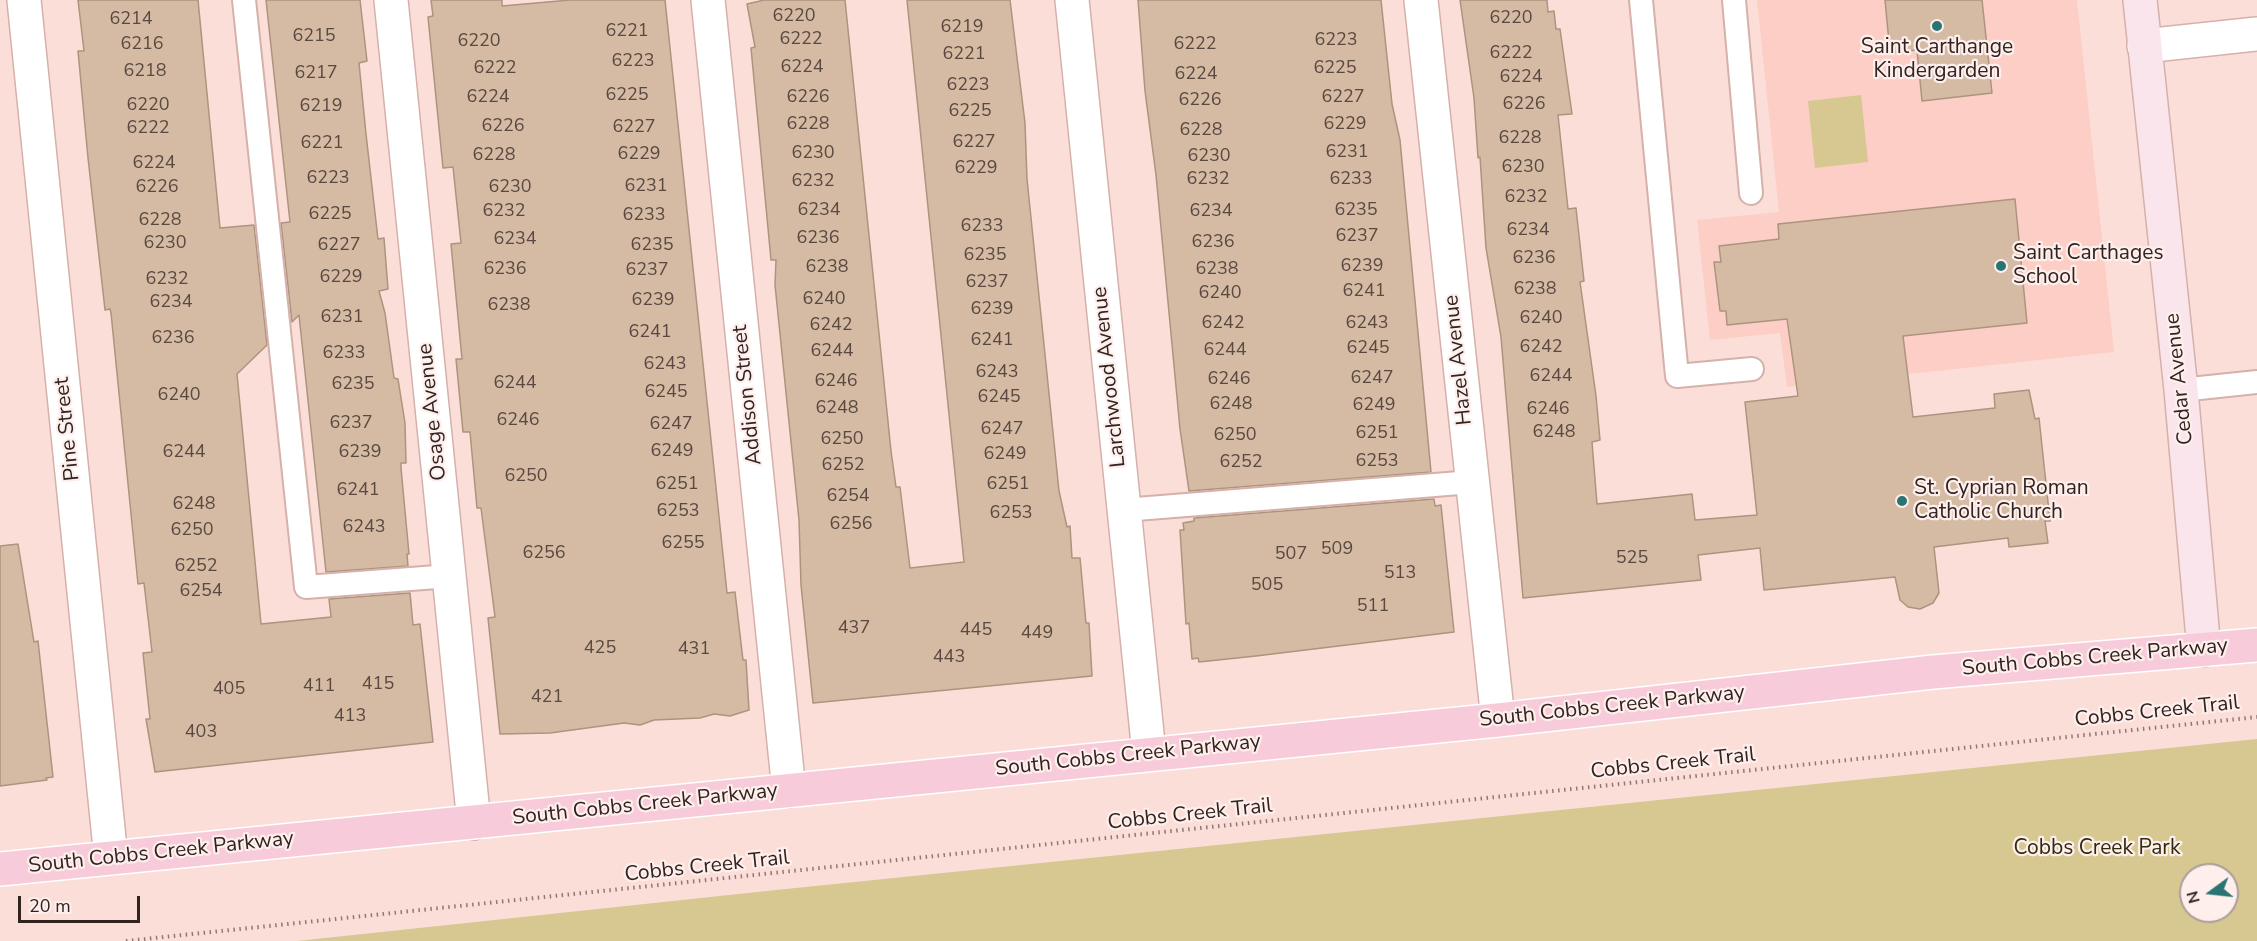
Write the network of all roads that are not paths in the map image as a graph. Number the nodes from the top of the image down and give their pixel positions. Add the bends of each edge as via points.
1 (24, 0) edge
2 (244, 0) edge
3 (391, 0) edge
4 (708, 0) edge
5 (1072, 0) edge
6 (1420, 0) edge
7 (1641, 0) edge
8 (1734, 0) edge
9 (2140, 0) edge
10 (2257, 34) edge
11 (2145, 46) junction
12 (1751, 193) dead end
13 (1752, 369) dead end
14 (2257, 382) edge
15 (2181, 390) junction
16 (1472, 482) junction
17 (1124, 510) junction
18 (450, 576) junction
19 (2257, 645) edge
20 (2204, 650) junction
21 (1498, 720) junction
22 (1149, 753) junction
23 (789, 790) junction
24 (474, 823) junction
25 (111, 858) junction
26 (0, 869) edge

1 - 25 street, Pine Street
2 - 18 lane via 306,587
3 - 18 street, Osage Avenue
4 - 23 street, Addison Street
5 - 17 street, Larchwood Avenue
6 - 16 street, Hazel Avenue
7 - 13 lane via 1677,376
8 - 12 lane
9 - 11 street, Cedar Avenue
10 - 11 street
11 - 15 street, Cedar Avenue
14 - 15 lane
15 - 20 street, Cedar Avenue
16 - 17 lane
16 - 21 street, Hazel Avenue
17 - 22 street, Larchwood Avenue
18 - 24 street, Osage Avenue
19 - 20 main road, South Cobbs Creek Parkway
20 - 21 main road, South Cobbs Creek Parkway via 1934,672
21 - 22 main road, South Cobbs Creek Parkway
22 - 23 main road, South Cobbs Creek Parkway
23 - 24 main road, South Cobbs Creek Parkway
24 - 25 main road, South Cobbs Creek Parkway
25 - 26 main road, South Cobbs Creek Parkway

